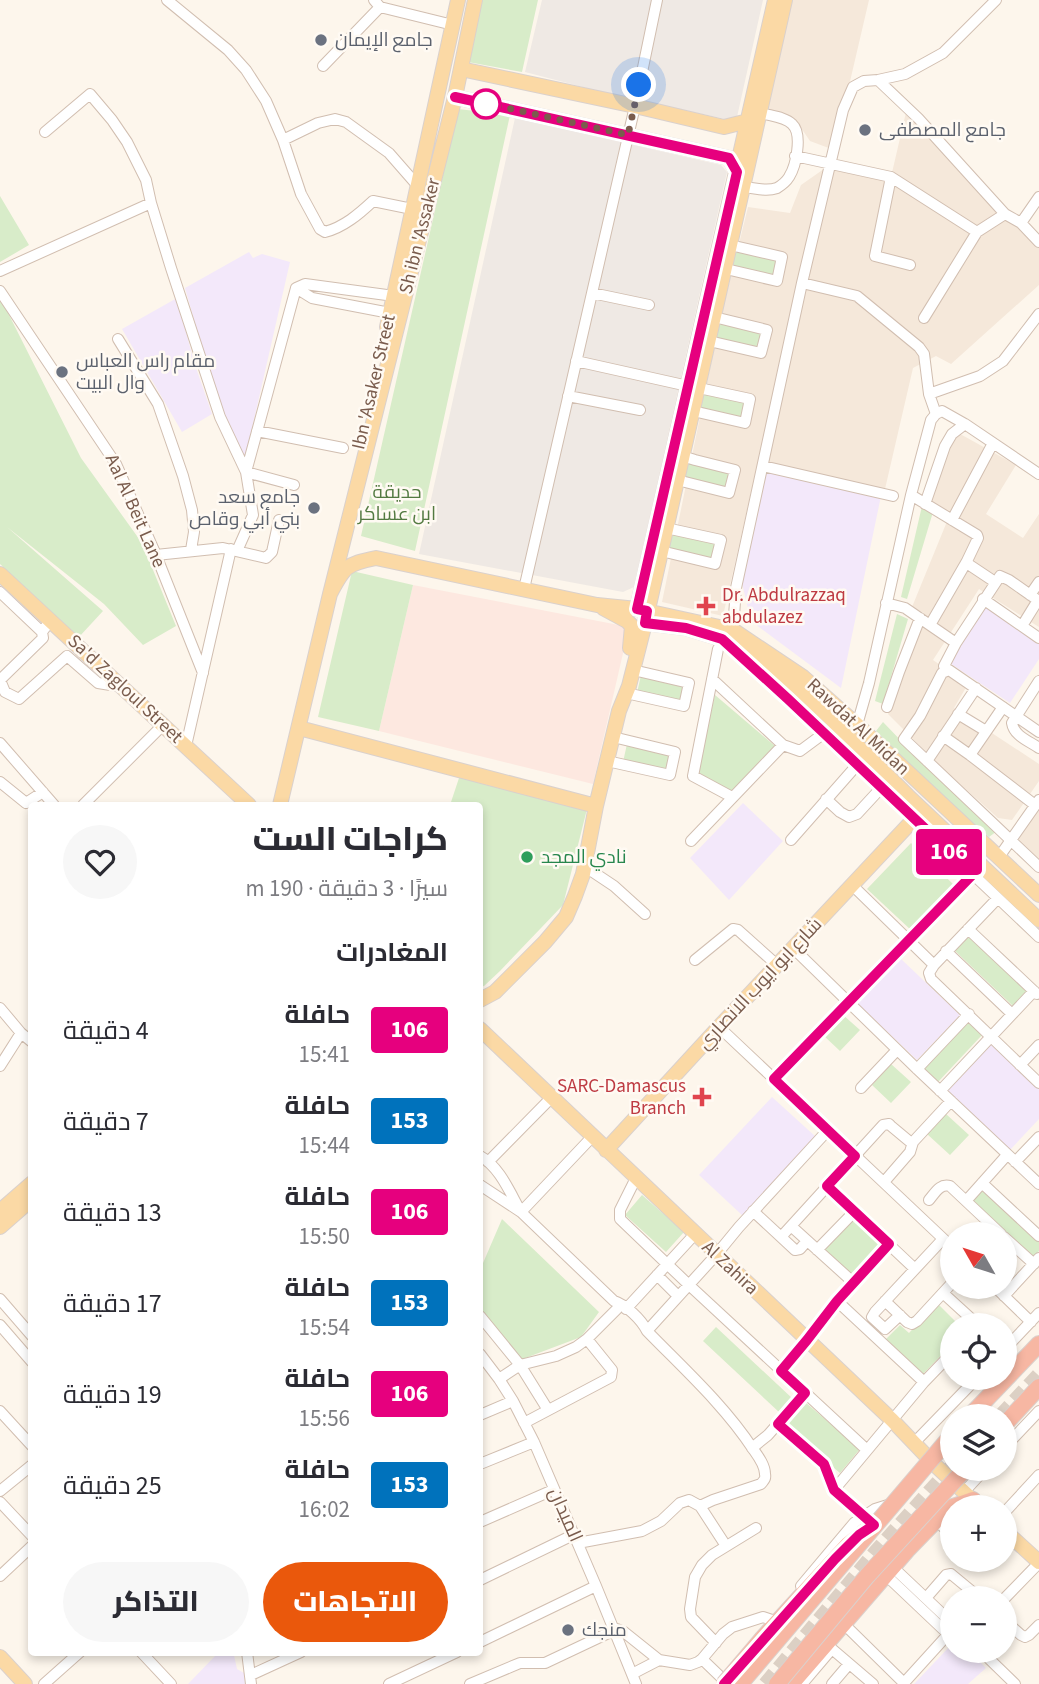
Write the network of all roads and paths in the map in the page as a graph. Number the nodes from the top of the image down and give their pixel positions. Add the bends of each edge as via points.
1 (167, 0) edge
2 (458, 0) edge
3 (475, 0) edge
4 (657, 0) edge
5 (775, 0) edge
6 (785, 0) edge
7 (996, 0) edge
8 (377, 3) edge
9 (453, 25) junction
10 (323, 66) dead end
11 (461, 69) junction
12 (878, 80) junction
13 (455, 97) junction
14 (635, 106) junction
15 (761, 113) junction
16 (748, 121) junction
17 (45, 132) dead end
18 (628, 135) junction
19 (283, 140) junction
20 (795, 156) junction
21 (831, 164) junction
22 (737, 172) junction
23 (891, 177) junction
24 (417, 184) junction
25 (744, 187) junction
26 (1039, 198) edge
27 (151, 203) junction
28 (412, 209) junction
29 (1004, 214) junction
30 (1021, 223) junction
31 (977, 232) junction
32 (1039, 242) edge
33 (730, 245) junction
34 (910, 265) dead end
35 (726, 269) junction
36 (0, 271) edge
37 (802, 284) junction
38 (301, 286) junction
39 (0, 291) edge
40 (592, 293) junction
41 (394, 296) junction
42 (649, 305) dead end
43 (390, 313) junction
44 (1039, 314) edge
45 (715, 317) junction
46 (924, 318) dead end
47 (118, 339) dead end
48 (709, 341) junction
49 (576, 361) junction
50 (694, 387) junction
51 (929, 394) junction
52 (568, 396) junction
53 (640, 410) dead end
54 (693, 411) junction
55 (936, 414) junction
56 (965, 424) junction
57 (257, 431) junction
58 (993, 443) junction
59 (343, 448) dead end
60 (682, 456) junction
61 (763, 466) junction
62 (246, 472) junction
63 (1039, 474) edge
64 (677, 480) junction
65 (294, 485) dead end
66 (911, 495) junction
67 (893, 496) dead end
68 (925, 504) junction
69 (279, 520) dead end
70 (952, 520) junction
71 (666, 528) junction
72 (191, 550) junction
73 (234, 550) junction
74 (661, 551) junction
75 (156, 555) junction
76 (967, 561) junction
77 (0, 574) edge
78 (995, 582) junction
79 (1039, 582) edge
80 (524, 589) junction
81 (0, 592) edge
82 (330, 594) junction
83 (983, 599) junction
84 (1036, 599) edge
85 (886, 603) junction
86 (597, 605) junction
87 (643, 614) junction
88 (920, 618) junction
89 (930, 625) junction
90 (46, 626) junction
91 (1022, 626) junction
92 (187, 631) junction
93 (212, 634) junction
94 (1039, 638) edge
95 (724, 639) junction
96 (956, 643) junction
97 (633, 670) junction
98 (946, 671) junction
99 (202, 673) junction
100 (712, 679) junction
101 (1039, 681) edge
102 (122, 687) junction
103 (976, 688) junction
104 (626, 693) junction
105 (3, 694) edge
106 (887, 707) dead end
107 (1003, 707) junction
108 (619, 711) junction
109 (958, 714) junction
110 (1016, 716) junction
111 (163, 725) junction
112 (857, 725) junction
113 (299, 728) junction
114 (986, 731) junction
115 (1039, 732) edge
116 (823, 734) junction
117 (943, 736) junction
118 (613, 737) junction
119 (0, 743) edge
120 (783, 746) junction
121 (186, 747) junction
122 (1039, 748) edge
123 (970, 755) junction
124 (607, 761) junction
125 (927, 761) junction
126 (857, 765) junction
127 (0, 782) edge
128 (881, 788) junction
129 (43, 793) junction
130 (732, 797) junction
131 (826, 799) junction
132 (51, 802) edge
133 (86, 802) edge
134 (245, 802) edge
135 (281, 802) edge
136 (1038, 802) edge
137 (596, 806) junction
138 (914, 819) junction
139 (790, 840) dead end
140 (1010, 840) junction
141 (691, 841) dead end
142 (999, 857) junction
143 (584, 866) junction
144 (1039, 867) edge
145 (973, 874) junction
146 (852, 885) junction
147 (1039, 895) edge
148 (998, 898) junction
149 (645, 914) dead end
150 (1039, 920) edge
151 (968, 929) junction
152 (1039, 937) edge
153 (909, 940) junction
154 (793, 948) junction
155 (946, 951) junction
156 (695, 960) dead end
157 (934, 964) junction
158 (777, 965) junction
159 (1036, 993) edge
160 (483, 998) edge
161 (848, 1003) junction
162 (0, 1008) edge
163 (969, 1014) junction
164 (1012, 1014) junction
165 (719, 1027) junction
166 (483, 1032) edge
167 (21, 1033) junction
168 (991, 1036) junction
169 (28, 1039) edge
170 (1039, 1045) edge
171 (897, 1050) junction
172 (1020, 1065) junction
173 (0, 1066) edge
174 (917, 1069) junction
175 (774, 1079) junction
176 (1039, 1083) edge
177 (861, 1088) dead end
178 (940, 1091) junction
179 (552, 1097) junction
180 (951, 1101) junction
181 (828, 1130) junction
182 (592, 1137) junction
183 (1039, 1137) edge
184 (913, 1142) junction
185 (606, 1150) junction
186 (855, 1156) junction
187 (484, 1159) edge
188 (1011, 1159) junction
189 (636, 1178) junction
190 (884, 1182) junction
191 (982, 1183) junction
192 (1039, 1184) edge
193 (28, 1186) edge
194 (827, 1186) junction
195 (483, 1187) edge
196 (929, 1200) dead end
197 (966, 1201) junction
198 (28, 1202) edge
199 (0, 1211) edge
200 (753, 1211) junction
201 (521, 1212) junction
202 (855, 1212) junction
203 (989, 1222) edge
204 (791, 1226) junction
205 (0, 1227) edge
206 (695, 1234) junction
207 (940, 1235) edge
208 (1039, 1236) edge
209 (781, 1237) junction
210 (807, 1241) junction
211 (889, 1244) junction
212 (1017, 1246) edge
213 (940, 1249) edge
214 (817, 1250) junction
215 (716, 1255) junction
216 (1036, 1261) edge
217 (667, 1265) junction
218 (915, 1269) junction
219 (657, 1275) junction
220 (1017, 1282) edge
221 (854, 1283) junction
222 (689, 1285) junction
223 (678, 1296) junction
224 (940, 1296) edge
225 (0, 1298) edge
226 (950, 1299) edge
227 (1008, 1299) edge
228 (837, 1301) junction
229 (885, 1301) junction
230 (619, 1306) junction
231 (4, 1312) edge
232 (965, 1313) edge
233 (900, 1315) junction
234 (1035, 1318) edge
235 (483, 1321) edge
236 (0, 1325) edge
237 (647, 1331) junction
238 (28, 1333) edge
239 (1017, 1337) edge
240 (587, 1339) junction
241 (807, 1340) junction
242 (1039, 1344) edge
243 (28, 1357) edge
244 (483, 1358) edge
245 (520, 1365) junction
246 (940, 1365) edge
247 (781, 1371) junction
248 (499, 1379) junction
249 (924, 1382) junction
250 (1039, 1387) edge
251 (965, 1390) edge
252 (805, 1393) junction
253 (513, 1401) junction
254 (1039, 1401) edge
255 (982, 1404) edge
256 (548, 1410) junction
257 (0, 1411) edge
258 (1017, 1411) edge
259 (1039, 1411) edge
260 (483, 1414) edge
261 (892, 1420) junction
262 (1029, 1422) junction
263 (524, 1423) junction
264 (778, 1424) junction
265 (1017, 1424) edge
266 (1039, 1432) edge
267 (1017, 1434) edge
268 (28, 1442) edge
269 (534, 1442) junction
270 (914, 1443) junction
271 (752, 1448) junction
272 (940, 1449) edge
273 (867, 1450) junction
274 (483, 1463) edge
275 (28, 1468) edge
276 (1039, 1475) edge
277 (954, 1481) edge
278 (1029, 1485) junction
279 (553, 1490) junction
280 (834, 1490) junction
281 (0, 1491) edge
282 (1039, 1494) edge
283 (968, 1495) edge
284 (1017, 1498) edge
285 (903, 1500) dead end
286 (0, 1502) edge
287 (700, 1506) junction
288 (940, 1517) edge
289 (483, 1521) edge
290 (876, 1522) junction
291 (939, 1523) edge
292 (756, 1528) dead end
293 (28, 1532) edge
294 (575, 1539) junction
295 (1017, 1542) edge
296 (726, 1546) junction
297 (28, 1550) edge
298 (1039, 1563) edge
299 (0, 1576) edge
300 (894, 1576) junction
301 (483, 1579) edge
302 (596, 1586) junction
303 (966, 1586) edge
304 (1017, 1586) edge
305 (926, 1598) junction
306 (940, 1615) edge
307 (940, 1619) edge
308 (772, 1620) junction
309 (1039, 1625) edge
310 (849, 1629) junction
311 (615, 1630) junction
312 (1017, 1631) edge
313 (483, 1641) edge
314 (940, 1642) edge
315 (716, 1643) junction
316 (832, 1649) junction
317 (874, 1654) junction
318 (76, 1656) edge
319 (145, 1656) edge
320 (248, 1656) edge
321 (294, 1656) edge
322 (449, 1656) edge
323 (0, 1657) edge
324 (702, 1659) junction
325 (659, 1660) junction
326 (991, 1663) edge
327 (853, 1667) junction
328 (0, 1668) edge
329 (634, 1679) edge
330 (251, 1680) edge
331 (1008, 1682) edge
332 (724, 1683) edge
333 (904, 1683) edge
334 (14, 1684) edge
335 (25, 1684) edge
336 (44, 1684) edge
337 (171, 1684) edge
338 (390, 1684) edge
339 (470, 1684) edge
340 (740, 1684) edge
341 (777, 1684) edge
342 (791, 1684) edge
343 (802, 1684) edge
344 (832, 1684) edge
345 (873, 1684) edge

1 - 19 street via 246,70
2 - 9 main road, Ibn 'Asaker Street
3 - 11 main road, Sh ibn 'Assaker
4 - 14 street
5 - 16 main road
6 - 15 main road
7 - 12 street via 943,53 905,74
8 - 9 street
8 - 10 street
9 - 24 main road, Ibn 'Asaker Street
11 - 13 main road, Sh ibn 'Assaker
11 - 14 main road
12 - 21 street via 864,80 853,87
12 - 29 street
13 - 18 main road
13 - 82 main road, Sh ibn 'Assaker
14 - 16 main road via 724,127
14 - 18 street
15 - 20 street via 794,126 799,140
15 - 25 main road
16 - 22 main road
17 - 27 street via 90,94 127,142 146,180
18 - 22 main road via 729,158
18 - 40 street
19 - 24 street via 318,123 346,122 389,153
19 - 28 street via 301,194 325,232 355,218 373,201
20 - 21 street
20 - 25 street via 790,177 780,186 766,190
21 - 23 street
21 - 37 street
22 - 50 main road
23 - 31 street
23 - 34 street via 875,256
24 - 28 main road, Ibn 'Asaker Street
25 - 33 main road
26 - 30 street
27 - 36 street
27 - 62 street via 220,417
28 - 41 main road, Ibn 'Asaker Street
29 - 30 street
29 - 31 street
30 - 32 street
31 - 46 street
33 - 35 main road
33 - 35 street via 782,257 777,281
35 - 45 main road
37 - 51 street via 857,296 919,347
37 - 61 street
38 - 41 street
38 - 43 street via 312,298
38 - 57 street
39 - 75 street, Aal Al Beit Lane via 112,457
40 - 42 street
40 - 49 street
41 - 43 main road, Ibn 'Asaker Street
43 - 82 main road, Ibn 'Asaker Street
44 - 51 street via 1003,361 980,376
45 - 48 main road
45 - 48 street via 767,330 761,353
47 - 72 street via 158,404 183,475 192,510
48 - 50 main road
49 - 50 street
49 - 52 street
50 - 54 main road
50 - 54 street via 750,399 744,423
50 - 87 main road
51 - 55 street
52 - 53 street
52 - 80 street
54 - 60 main road
55 - 56 street via 942,411
55 - 66 street
56 - 58 street
56 - 68 street via 945,446
57 - 59 street
57 - 62 street
58 - 63 street
58 - 70 street
60 - 64 main road
60 - 64 street via 735,470 729,493
61 - 67 street
61 - 95 street
62 - 65 street
62 - 73 street via 253,515
64 - 71 main road
66 - 68 street
66 - 85 street
68 - 70 street
69 - 73 street via 269,556
70 - 76 street via 978,537
71 - 74 main road
71 - 74 street via 721,540 715,564
72 - 73 street
72 - 75 street
73 - 93 street
74 - 87 main road
75 - 92 street, Aal Al Beit Lane
76 - 78 street
76 - 89 street
77 - 90 main road, Sa'd Zagloul Street
78 - 83 street
78 - 84 street via 1004,577
79 - 84 street
80 - 82 main road via 376,558 347,567
80 - 86 main road
81 - 90 street
82 - 113 main road, Ibn 'Asaker Street
83 - 91 street
83 - 96 street
84 - 91 street
85 - 88 street
85 - 112 street
86 - 87 main road, Rawdat Al Midan
86 - 108 main road via 632,626
87 - 95 main road, Rawdat Al Midan
87 - 97 main road
88 - 89 street
88 - 106 street
89 - 96 street
90 - 102 main road, Sa'd Zagloul Street
90 - 105 street via 43,638 0,680
91 - 94 street
92 - 93 street via 199,636
92 - 99 street, Aal Al Beit Lane
93 - 99 street
95 - 100 street
95 - 112 main road, Rawdat Al Midan via 755,643 803,677
95 - 116 street
95 - 150 main road, Rawdat Al Midan via 748,652 828,716
96 - 98 street via 944,666
97 - 104 main road
97 - 104 street via 689,683 684,706
98 - 103 street
98 - 125 street via 904,739
99 - 121 street
100 - 120 street
100 - 130 street via 693,776
101 - 110 street
102 - 105 street via 98,683 67,656 19,699
102 - 111 main road, Sa'd Zagloul Street
103 - 107 street
103 - 109 street
104 - 108 main road
107 - 110 street
107 - 114 street
108 - 118 main road
109 - 114 street
109 - 117 street
110 - 115 street
110 - 122 street via 1014,730
111 - 121 main road, Sa'd Zagloul Street
111 - 133 street
112 - 142 main road, Rawdat Al Midan
113 - 135 main road, Ibn 'Asaker Street
113 - 137 main road
114 - 123 street
116 - 120 street via 800,751
116 - 126 street
117 - 123 street
117 - 125 street
118 - 124 main road
118 - 124 street via 675,752 670,775
119 - 129 street
120 - 130 street
121 - 134 main road, Sa'd Zagloul Street
123 - 136 street
124 - 137 main road
125 - 140 street
126 - 128 street
126 - 131 street
127 - 129 street via 26,803
128 - 131 street via 849,817
128 - 138 street
129 - 132 street
130 - 141 street
131 - 139 street
136 - 140 street
137 - 143 main road
138 - 145 street
138 - 146 main road, شارع ابو ايوب الانصاري
140 - 142 street
140 - 144 street
142 - 147 main road, Rawdat Al Midan
143 - 149 street
143 - 160 main road via 566,917 495,992
145 - 148 street
145 - 153 street
146 - 153 street
146 - 154 main road, شارع ابو ايوب الانصاري
148 - 151 street
148 - 152 street
151 - 155 street
151 - 159 street
153 - 157 street
153 - 161 street
154 - 158 main road, شارع ابو ايوب الانصاري
154 - 161 street
155 - 157 street
155 - 164 street
156 - 158 street via 733,929
157 - 163 street via 931,979
158 - 165 main road, شارع ابو ايوب الانصاري
159 - 164 street
161 - 171 street
161 - 175 street
162 - 167 street
163 - 168 street
163 - 174 street
164 - 168 street
165 - 175 street
165 - 185 main road, شارع ابو ايوب الانصاري
166 - 179 main road, Al Zahira
167 - 169 street
167 - 173 street
168 - 172 street
168 - 178 street
170 - 172 street
171 - 174 street
171 - 177 street
172 - 176 street
174 - 178 street
175 - 181 street
178 - 180 street
179 - 182 main road, Al Zahira
179 - 187 street
180 - 184 street
180 - 188 street
181 - 186 street
181 - 200 street
182 - 185 main road, Al Zahira
182 - 201 street
183 - 188 street
184 - 186 street via 886,1124
184 - 190 street
185 - 189 main road, Al Zahira
186 - 190 street
186 - 194 street
187 - 201 street
188 - 191 street
188 - 192 street
189 - 206 main road, Al Zahira
189 - 217 street via 619,1216
190 - 207 street
191 - 197 street
191 - 208 street
193 - 199 main road
194 - 202 street
194 - 204 street
195 - 201 street
196 - 197 street via 946,1185
197 - 203 street
198 - 205 main road
200 - 209 street
200 - 215 street
201 - 230 street
202 - 211 street
202 - 214 street
204 - 209 street
204 - 210 street
206 - 215 main road, Al Zahira
206 - 217 street
209 - 210 street via 795,1250
210 - 214 street
211 - 218 street
211 - 221 street
212 - 216 street
213 - 218 street
214 - 221 street
215 - 222 street
215 - 241 main road, Al Zahira
216 - 220 street
217 - 219 street
217 - 222 street
218 - 229 street
219 - 223 street
219 - 230 street
221 - 228 street
222 - 223 street
222 - 247 street
223 - 237 street
224 - 233 street via 915,1323 909,1324
225 - 231 street
226 - 232 street
227 - 234 street
228 - 241 street
228 - 249 street
229 - 233 street
229 - 233 street via 873,1313 874,1320 886,1329
230 - 237 street
230 - 240 street
231 - 238 street
234 - 239 street
235 - 245 street
236 - 243 street
237 - 271 street via 710,1394
240 - 245 street via 556,1356
240 - 256 street via 612,1370 611,1377
241 - 247 street
241 - 261 main road, Al Zahira
242 - 255 highway
244 - 248 street, الميدان
245 - 248 street
245 - 256 street
246 - 249 street
247 - 252 street
248 - 253 street, الميدان
249 - 261 street
250 - 258 highway
251 - 270 street
252 - 264 street
252 - 273 street
253 - 260 street
253 - 263 street, الميدان
254 - 265 highway
256 - 263 street
257 - 268 street
259 - 262 street
261 - 270 main road, Al Zahira
261 - 273 street
262 - 266 street
262 - 267 street
263 - 269 street, الميدان
264 - 271 street
264 - 280 street via 824,1464
269 - 274 street
269 - 279 street, الميدان
270 - 283 main road, Al Zahira
271 - 287 street via 765,1472 761,1484
272 - 340 highway, bridge
273 - 280 street
275 - 281 street
276 - 278 street
277 - 341 highway, bridge
278 - 282 street
278 - 284 street
279 - 289 street
279 - 294 street, الميدان
280 - 290 street
285 - 290 street via 883,1506
286 - 293 street
287 - 294 street via 684,1500 642,1531
287 - 296 street
288 - 342 highway
290 - 308 street via 848,1530
290 - 332 highway, bridge via 848,1545
291 - 300 street
292 - 296 street
294 - 301 street
294 - 302 street, الميدان
295 - 298 main road
296 - 315 street via 698,1571 690,1609 693,1621
297 - 299 street
298 - 304 street
300 - 305 street
300 - 307 street
300 - 310 street
302 - 311 street, الميدان
302 - 313 street
303 - 305 street via 949,1574
305 - 306 street
308 - 315 street via 763,1617 732,1626
308 - 332 street
309 - 312 street via 1025,1637
310 - 316 street
310 - 317 street
311 - 325 street via 622,1630
311 - 329 street, الميدان
311 - 339 street via 545,1663 520,1663
314 - 333 street
315 - 324 street
316 - 327 street
316 - 343 street
317 - 327 street
317 - 333 street
318 - 336 street
319 - 337 street
320 - 330 street
321 - 330 street
322 - 338 street
323 - 335 main road
324 - 325 street via 690,1665
324 - 332 street
325 - 329 street
326 - 331 street
327 - 344 street
327 - 345 street
328 - 334 main road

